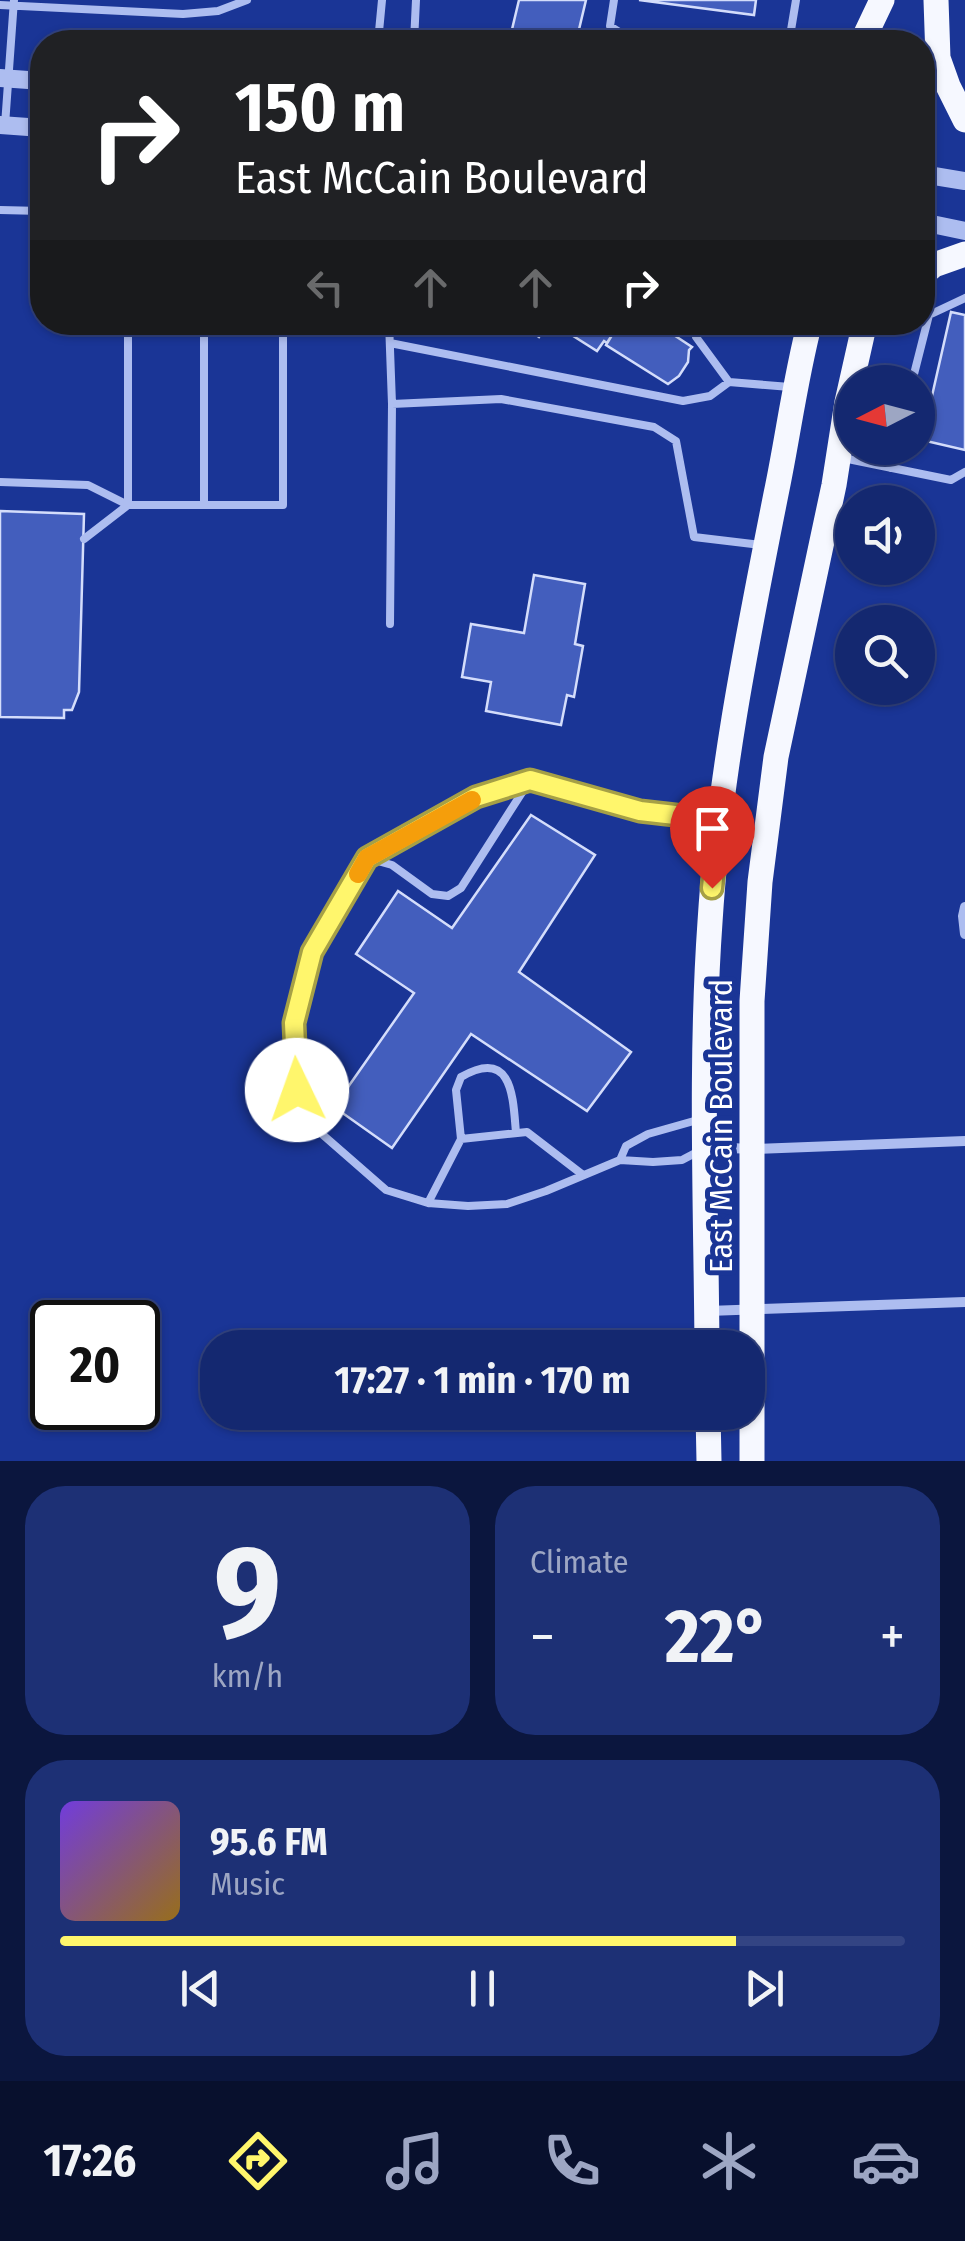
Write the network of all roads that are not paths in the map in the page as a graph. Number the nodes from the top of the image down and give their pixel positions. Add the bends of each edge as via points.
1 (215, 0) edge
2 (247, 0) edge
3 (382, 0) edge
4 (416, 0) edge
5 (614, 0) edge
6 (796, 0) edge
7 (883, 0) edge
8 (935, 0) edge
9 (14, 3) edge
10 (0, 5) edge
11 (218, 12) junction
12 (379, 30) edge
13 (415, 30) edge
14 (616, 30) edge
15 (790, 30) edge
16 (868, 30) edge
17 (877, 30) edge
18 (928, 30) edge
19 (5, 79) edge
20 (30, 80) edge
21 (965, 120) edge
22 (2, 125) edge
23 (30, 127) edge
24 (935, 176) edge
25 (965, 181) edge
26 (0, 210) edge
27 (30, 211) edge
28 (935, 224) edge
29 (965, 230) edge
30 (965, 254) edge
31 (935, 265) edge
32 (965, 298) edge
33 (935, 311) edge
34 (128, 335) edge
35 (204, 335) edge
36 (284, 335) edge
37 (390, 335) edge
38 (696, 335) edge
39 (799, 335) edge
40 (807, 335) edge
41 (863, 335) edge
42 (875, 335) edge
43 (924, 335) edge
44 (390, 342) junction
45 (801, 356) junction
46 (858, 365) edge
47 (860, 365) edge
48 (916, 365) edge
49 (729, 382) junction
50 (796, 388) junction
51 (392, 404) junction
52 (836, 465) edge
53 (877, 465) edge
54 (892, 465) edge
55 (891, 468) junction
56 (965, 472) edge
57 (0, 482) edge
58 (204, 504) junction
59 (128, 505) junction
60 (84, 539) dead end
61 (766, 546) junction
62 (390, 624) dead end
63 (530, 780) junction
64 (719, 820) junction
65 (367, 858) junction
66 (965, 907) edge
67 (965, 934) edge
68 (706, 1118) junction
69 (516, 1134) junction
70 (461, 1139) junction
71 (965, 1140) edge
72 (706, 1148) junction
73 (752, 1149) junction
74 (620, 1160) junction
75 (583, 1175) junction
76 (428, 1203) junction
77 (965, 1302) edge
78 (752, 1310) junction
79 (707, 1311) junction
80 (708, 1330) edge
81 (708, 1430) edge
82 (708, 1461) edge
83 (752, 1461) edge

1 - 11 lane
2 - 11 lane
3 - 12 lane
4 - 13 lane
5 - 14 lane via 610,26
6 - 15 lane
7 - 16 main road
7 - 17 main road
8 - 18 main road
8 - 21 main road via 938,58
9 - 10 lane
9 - 11 lane
9 - 19 lane
19 - 20 street
19 - 22 lane
22 - 23 street
24 - 25 street
26 - 27 lane
28 - 29 street
30 - 31 main road
32 - 33 lane
34 - 59 lane
35 - 58 lane
36 - 58 lane via 283,505
37 - 44 lane
38 - 49 lane
39 - 45 main road
40 - 45 main road, East McCain Boulevard
41 - 46 main road, East McCain Boulevard
42 - 47 main road
43 - 48 lane
44 - 49 lane via 683,401 710,396
44 - 51 lane
45 - 50 main road, East McCain Boulevard
49 - 50 lane
50 - 61 main road, East McCain Boulevard
51 - 61 lane via 501,399 654,427 676,441 694,537
51 - 62 lane
52 - 73 main road, East McCain Boulevard via 772,787 760,882
53 - 55 lane
54 - 55 lane
55 - 56 lane via 951,480
57 - 59 lane via 88,485
58 - 59 lane
59 - 60 lane
61 - 64 main road, East McCain Boulevard
63 - 64 lane via 640,811
63 - 65 lane via 476,797
63 - 65 lane via 461,888 448,896
64 - 68 main road, East McCain Boulevard
65 - 76 lane via 312,952 294,1023 297,1090 323,1135 386,1190
66 - 67 street
68 - 72 main road, East McCain Boulevard
68 - 74 lane via 648,1134 626,1146
69 - 70 lane
69 - 70 lane via 505,1076 478,1068 461,1077 456,1090
69 - 75 lane via 527,1132
70 - 76 lane
71 - 73 street
72 - 73 street
72 - 74 lane via 682,1160
72 - 79 main road, East McCain Boulevard
73 - 78 main road, East McCain Boulevard
74 - 75 lane
75 - 76 lane via 507,1204
77 - 78 street
78 - 79 street
78 - 83 main road, East McCain Boulevard
79 - 80 main road, East McCain Boulevard
81 - 82 main road

